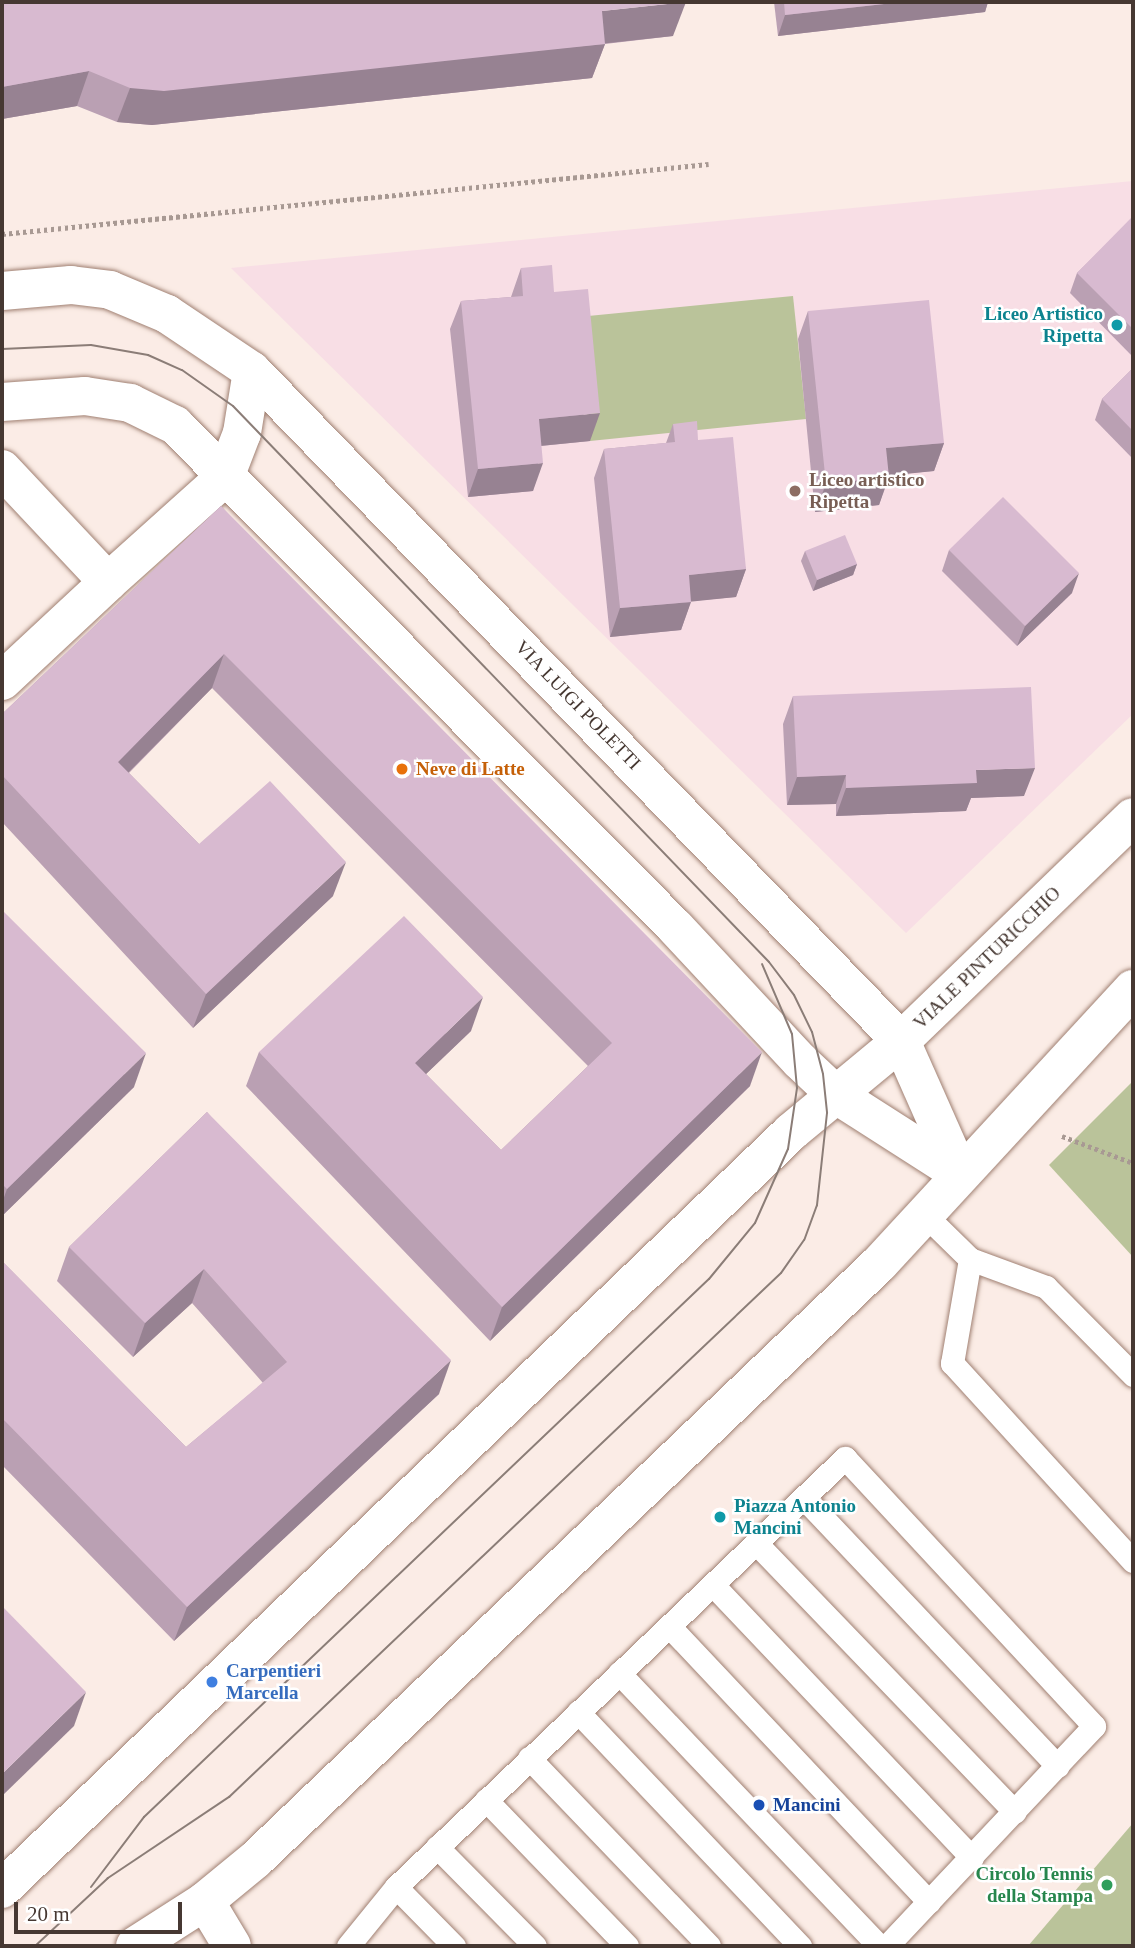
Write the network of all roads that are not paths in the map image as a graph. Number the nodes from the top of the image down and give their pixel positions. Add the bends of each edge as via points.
1 (2, 291) edge
2 (252, 371) junction
3 (2, 402) edge
4 (2, 469) edge
5 (225, 477) junction
6 (108, 582) junction
7 (2, 681) edge
8 (1133, 817) edge
9 (1133, 989) edge
10 (901, 1041) junction
11 (835, 1094) junction
12 (960, 1174) junction
13 (924, 1214) junction
14 (970, 1259) junction
15 (1133, 1375) edge
16 (804, 1498) junction
17 (756, 1543) junction
18 (1133, 1561) edge
19 (713, 1585) junction
20 (669, 1626) junction
21 (619, 1673) junction
22 (578, 1712) junction
23 (529, 1758) junction
24 (1057, 1766) junction
25 (486, 1800) junction
26 (1015, 1812) junction
27 (437, 1847) junction
28 (972, 1858) junction
29 (396, 1887) junction
30 (2, 1889) edge
31 (205, 1901) junction
32 (929, 1902) junction
33 (135, 1946) edge
34 (232, 1946) edge
35 (348, 1946) edge
36 (454, 1946) edge
37 (535, 1946) edge
38 (627, 1946) edge
39 (709, 1946) edge
40 (800, 1946) edge
41 (879, 1946) edge
42 (887, 1946) edge

1 - 2 street, VIA LUIGI POLETTI via 71,285 110,290 175,319
2 - 5 street via 242,433
2 - 10 street, VIA LUIGI POLETTI
3 - 5 street via 76,395 142,408 175,425
4 - 6 street
5 - 6 street
5 - 11 street via 675,927
6 - 7 street
8 - 10 street, VIALE PINTURICCHIO
9 - 12 street
10 - 11 street, VIALE PINTURICCHIO
10 - 12 street
11 - 12 street
11 - 30 street
12 - 13 street
13 - 14 lane
13 - 31 street via 850,1292 254,1860
14 - 15 lane via 1046,1287
14 - 18 lane via 952,1363
16 - 17 lane
16 - 24 lane
16 - 24 lane via 845,1458 1058,1683 1094,1726
17 - 19 lane
17 - 26 lane
19 - 20 lane
19 - 28 lane
20 - 21 lane
20 - 32 lane
21 - 22 lane
21 - 41 lane
22 - 23 lane
22 - 40 lane
23 - 25 lane
23 - 39 lane
24 - 26 lane
25 - 27 lane
25 - 38 lane
26 - 28 lane
27 - 29 lane
27 - 37 lane
28 - 32 lane
29 - 35 lane
29 - 36 lane
31 - 33 street
31 - 34 street
32 - 42 lane

